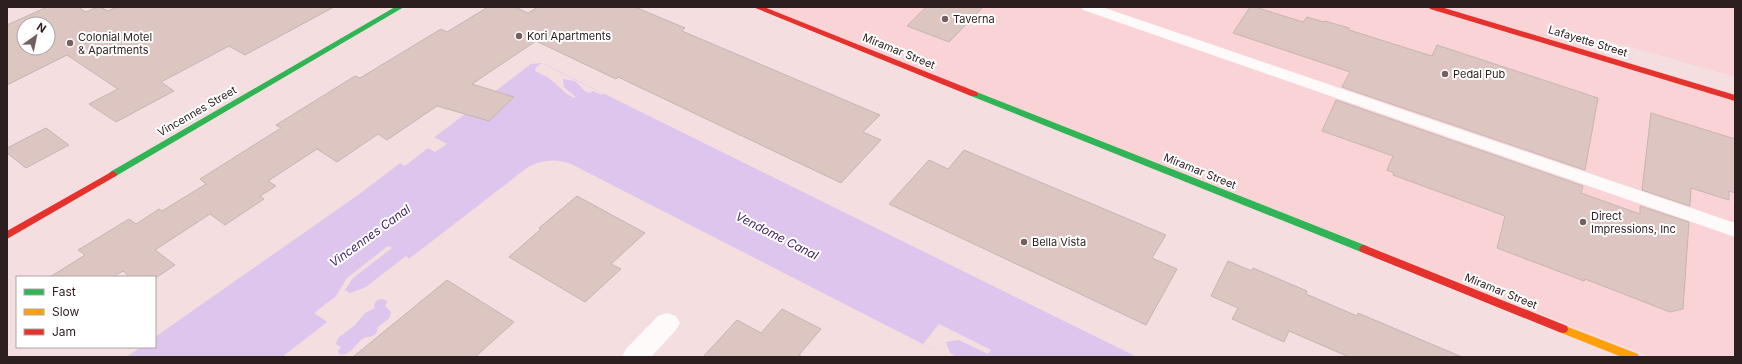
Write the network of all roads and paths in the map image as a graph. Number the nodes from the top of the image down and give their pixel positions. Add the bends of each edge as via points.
1 (400, 7) edge
2 (757, 7) edge
3 (1088, 7) edge
4 (1434, 7) edge
5 (1735, 98) edge
6 (1735, 230) edge
7 (7, 235) edge
8 (667, 323) dead end
9 (635, 357) edge
10 (1634, 357) edge

1 - 7 street, Vincennes Street
2 - 10 street, Miramar Street
3 - 6 lane
4 - 5 street, Lafayette Street
8 - 9 street

